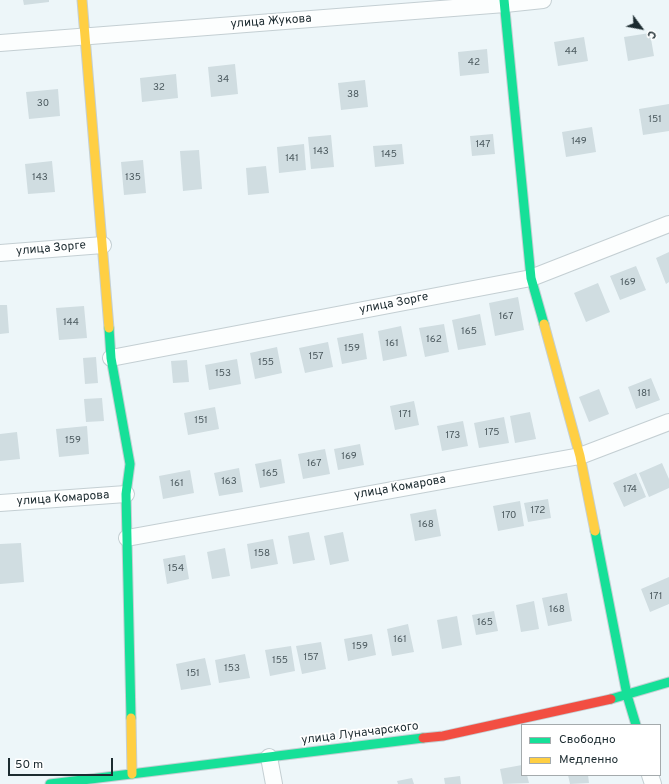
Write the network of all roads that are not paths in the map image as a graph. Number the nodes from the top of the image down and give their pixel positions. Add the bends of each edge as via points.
1 (82, 0) edge
2 (543, 0) edge
3 (505, 2) edge
4 (85, 36) junction
5 (0, 43) edge
6 (669, 224) edge
7 (103, 245) junction
8 (0, 253) edge
9 (531, 278) junction
10 (111, 358) junction
11 (669, 422) edge
12 (580, 456) junction
13 (126, 494) junction
14 (0, 503) edge
15 (127, 538) junction
16 (669, 682) edge
17 (628, 695) junction
18 (636, 724) edge
19 (269, 757) junction
20 (132, 774) junction
21 (50, 784) edge
22 (274, 784) edge

1 - 4 street
2 - 3 street, улица Жукова
3 - 4 street, улица Жукова
3 - 9 street
4 - 5 street, улица Жукова
4 - 7 street
6 - 9 street, улица Зорге
7 - 8 street, улица Зорге
7 - 10 street
9 - 10 street, улица Зорге
9 - 12 street
10 - 13 street via 130,464
11 - 12 street, улица Комарова
12 - 15 street, улица Комарова
12 - 17 street
13 - 14 street, улица Комарова
13 - 15 street
15 - 20 street
16 - 17 street, улица Луначарского
17 - 18 street
17 - 19 street, улица Луначарского via 443,736
19 - 20 street, улица Луначарского
19 - 22 street
20 - 21 street, улица Луначарского

